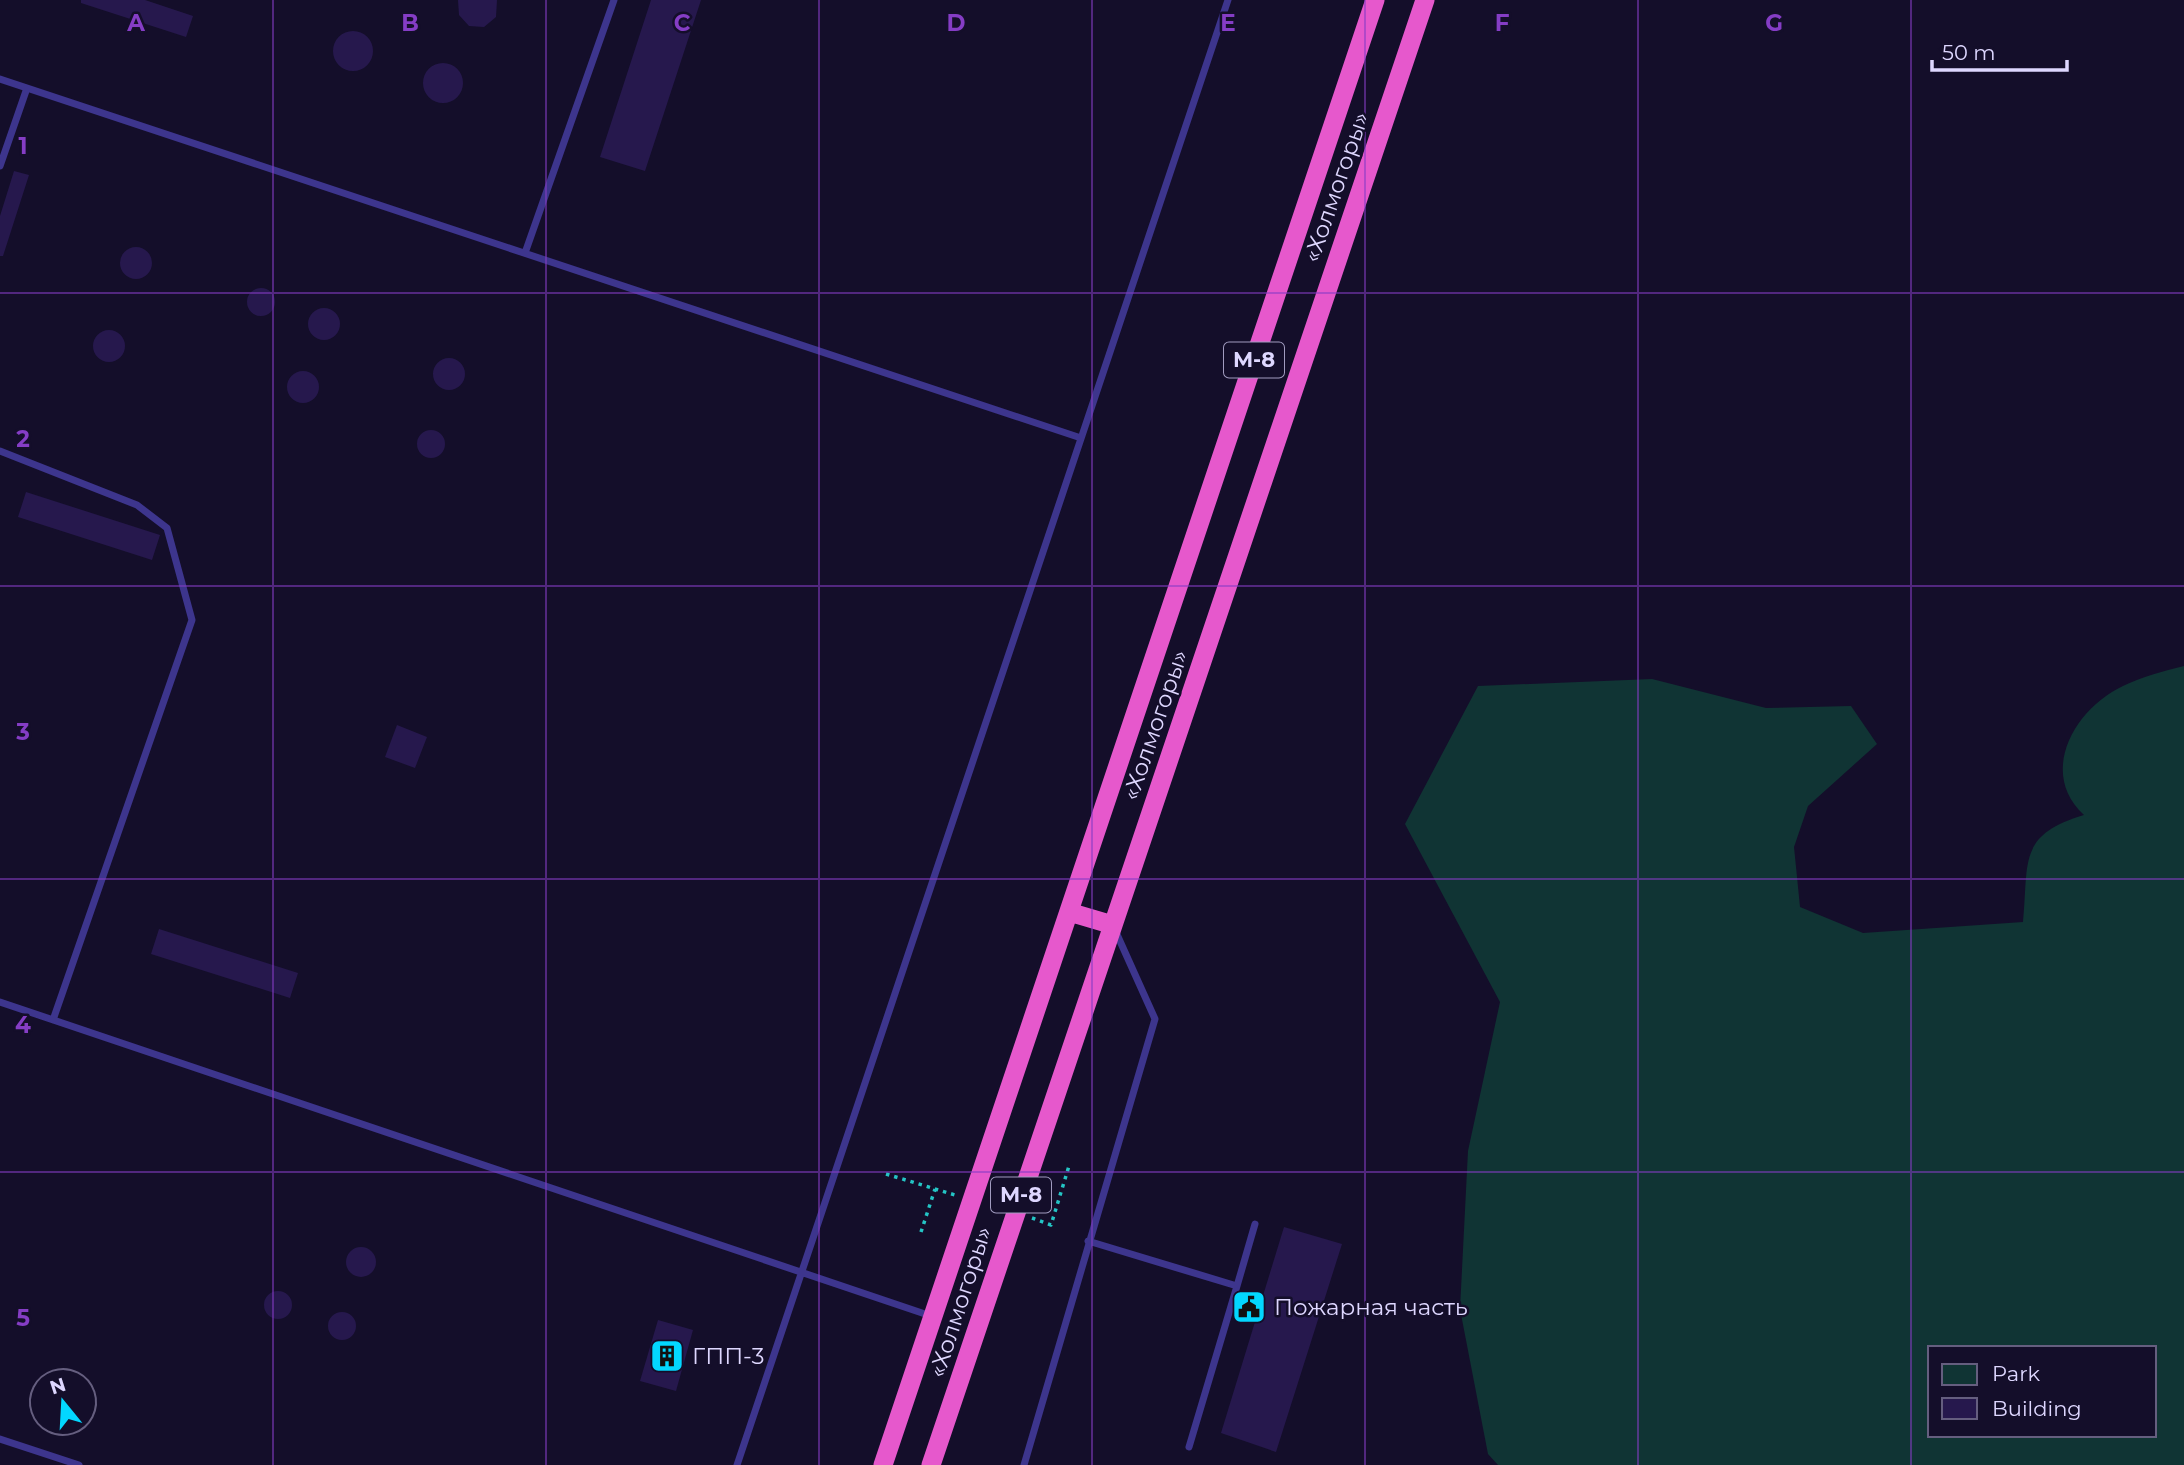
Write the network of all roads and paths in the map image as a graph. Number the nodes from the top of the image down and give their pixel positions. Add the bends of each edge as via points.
1 (614, 0) edge
2 (1228, 0) edge
3 (1375, 0) edge
4 (1425, 0) edge
5 (0, 79) edge
6 (27, 88) junction
7 (0, 166) edge
8 (525, 253) junction
9 (1081, 438) junction
10 (0, 451) edge
11 (1069, 912) junction
12 (1113, 925) junction
13 (0, 1002) edge
14 (53, 1020) junction
15 (935, 1189) dead end
16 (1255, 1224) dead end
17 (920, 1232) dead end
18 (1088, 1241) junction
19 (802, 1272) junction
20 (1237, 1286) junction
21 (932, 1317) junction
22 (0, 1439) edge
23 (1189, 1447) dead end
24 (79, 1465) edge
25 (737, 1465) edge
26 (883, 1465) edge
27 (931, 1465) edge
28 (1024, 1465) edge

1 - 8 lane
2 - 9 lane
3 - 11 highway, «Холмогоры» / М-8
4 - 12 highway, «Холмогоры» / М-8
5 - 6 lane
6 - 7 lane
6 - 8 lane
8 - 9 lane
9 - 19 lane
10 - 14 lane via 137,505 167,527 192,620
11 - 12 highway
11 - 21 highway, «Холмогоры» / М-8
12 - 18 lane via 1155,1019
12 - 27 highway, «Холмогоры» / М-8
13 - 14 lane
14 - 19 lane
15 - 17 path
16 - 20 lane
18 - 20 lane
18 - 28 lane
19 - 21 lane
19 - 25 lane
20 - 23 lane
21 - 26 highway, «Холмогоры» / М-8
22 - 24 lane

